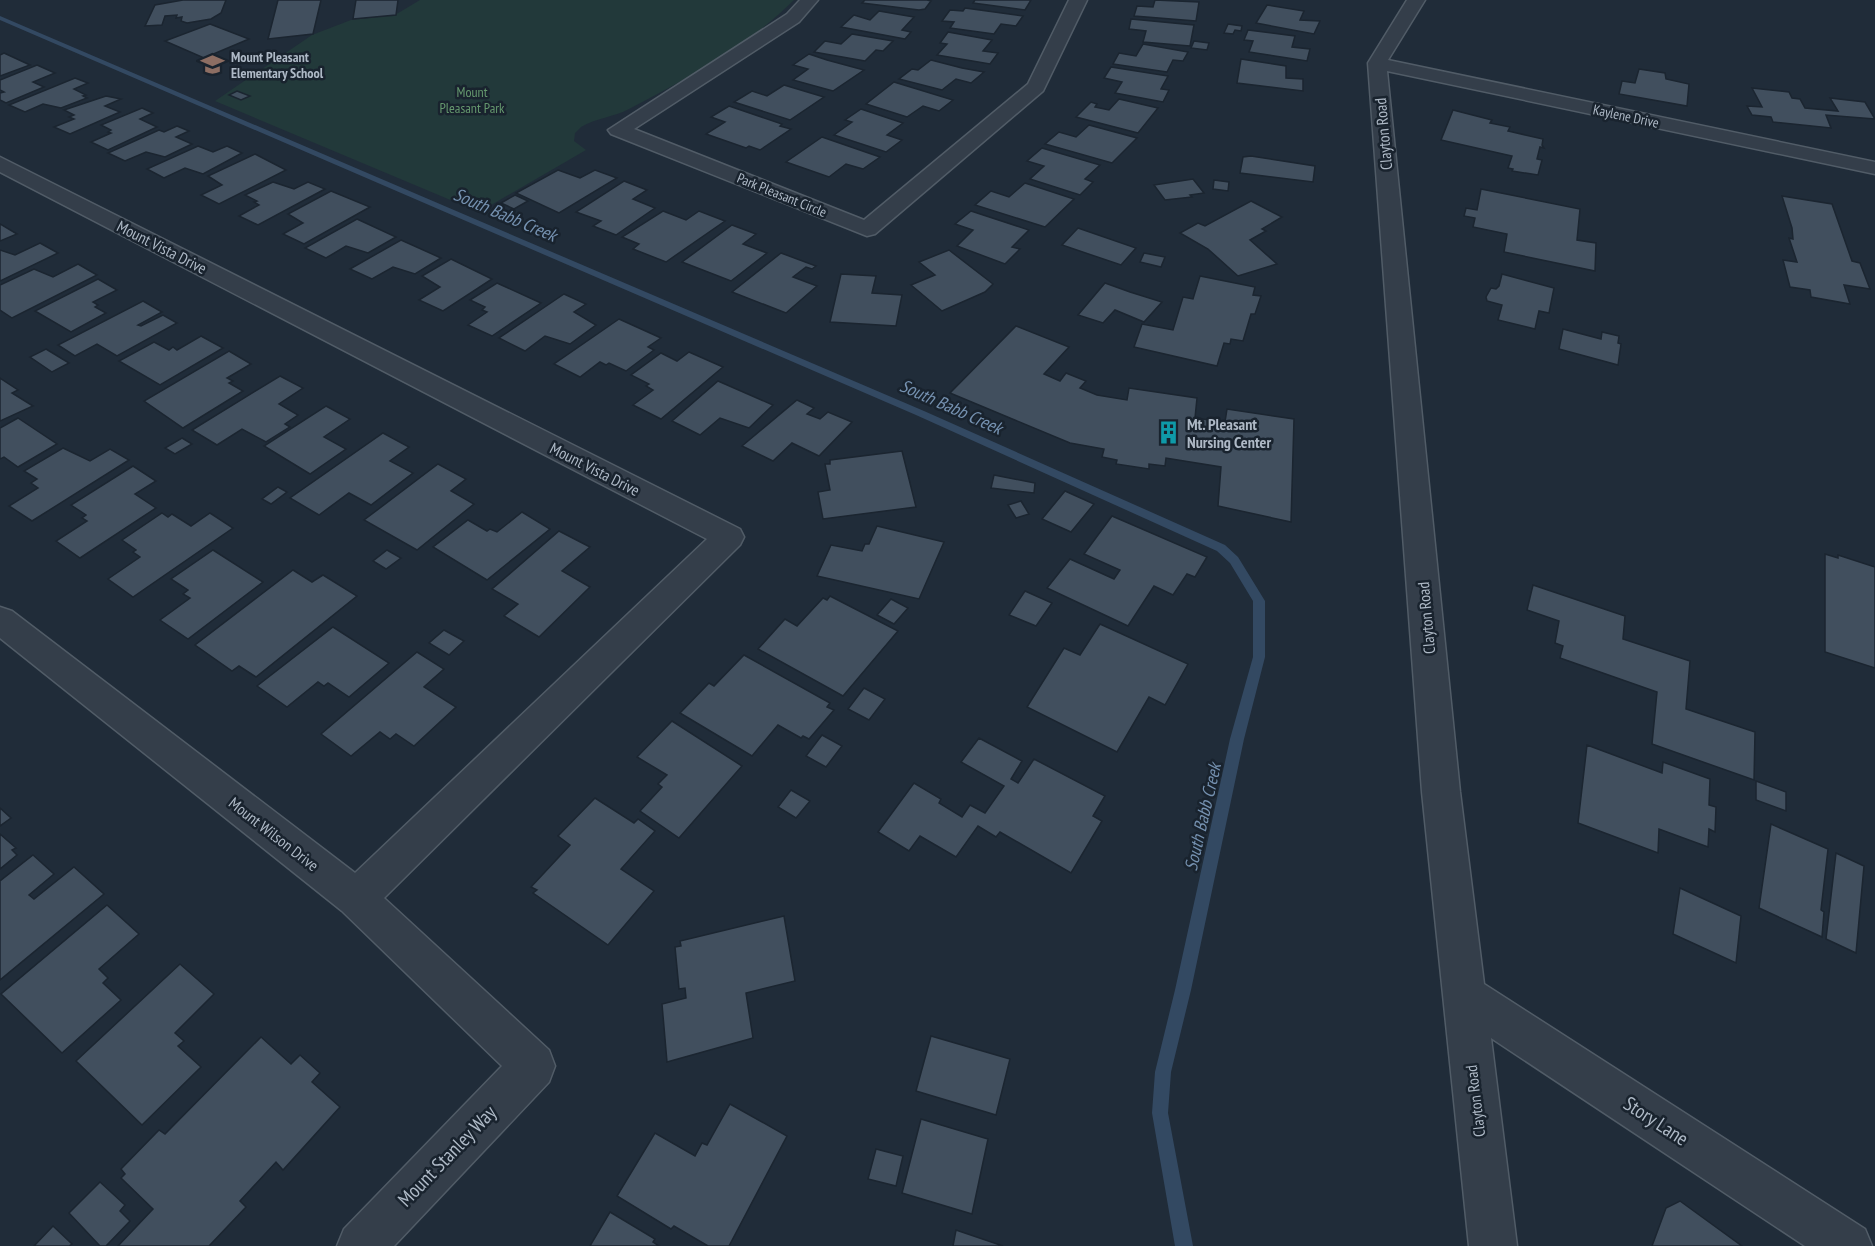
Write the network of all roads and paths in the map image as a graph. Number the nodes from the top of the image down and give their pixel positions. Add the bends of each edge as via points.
1 (809, 0) edge
2 (1078, 0) edge
3 (1416, 0) edge
4 (1377, 63) junction
5 (0, 163) edge
6 (1875, 168) edge
7 (0, 620) edge
8 (356, 898) junction
9 (1463, 995) junction
10 (533, 1066) joint
11 (362, 1246) edge
12 (1492, 1246) edge
13 (1848, 1246) edge

1 - 2 street, Park Pleasant Circle via 793,18 618,130 867,229 1036,87
3 - 4 street
4 - 6 street, Kaylene Drive
4 - 9 street, Clayton Road via 1441,792
5 - 8 street, Mount Vista Drive via 729,537
7 - 8 street, Mount Wilson Drive
8 - 10 street, Mount Wilson Drive
9 - 12 street, Clayton Road
9 - 13 street, Story Lane
10 - 11 street, Mount Stanley Way

